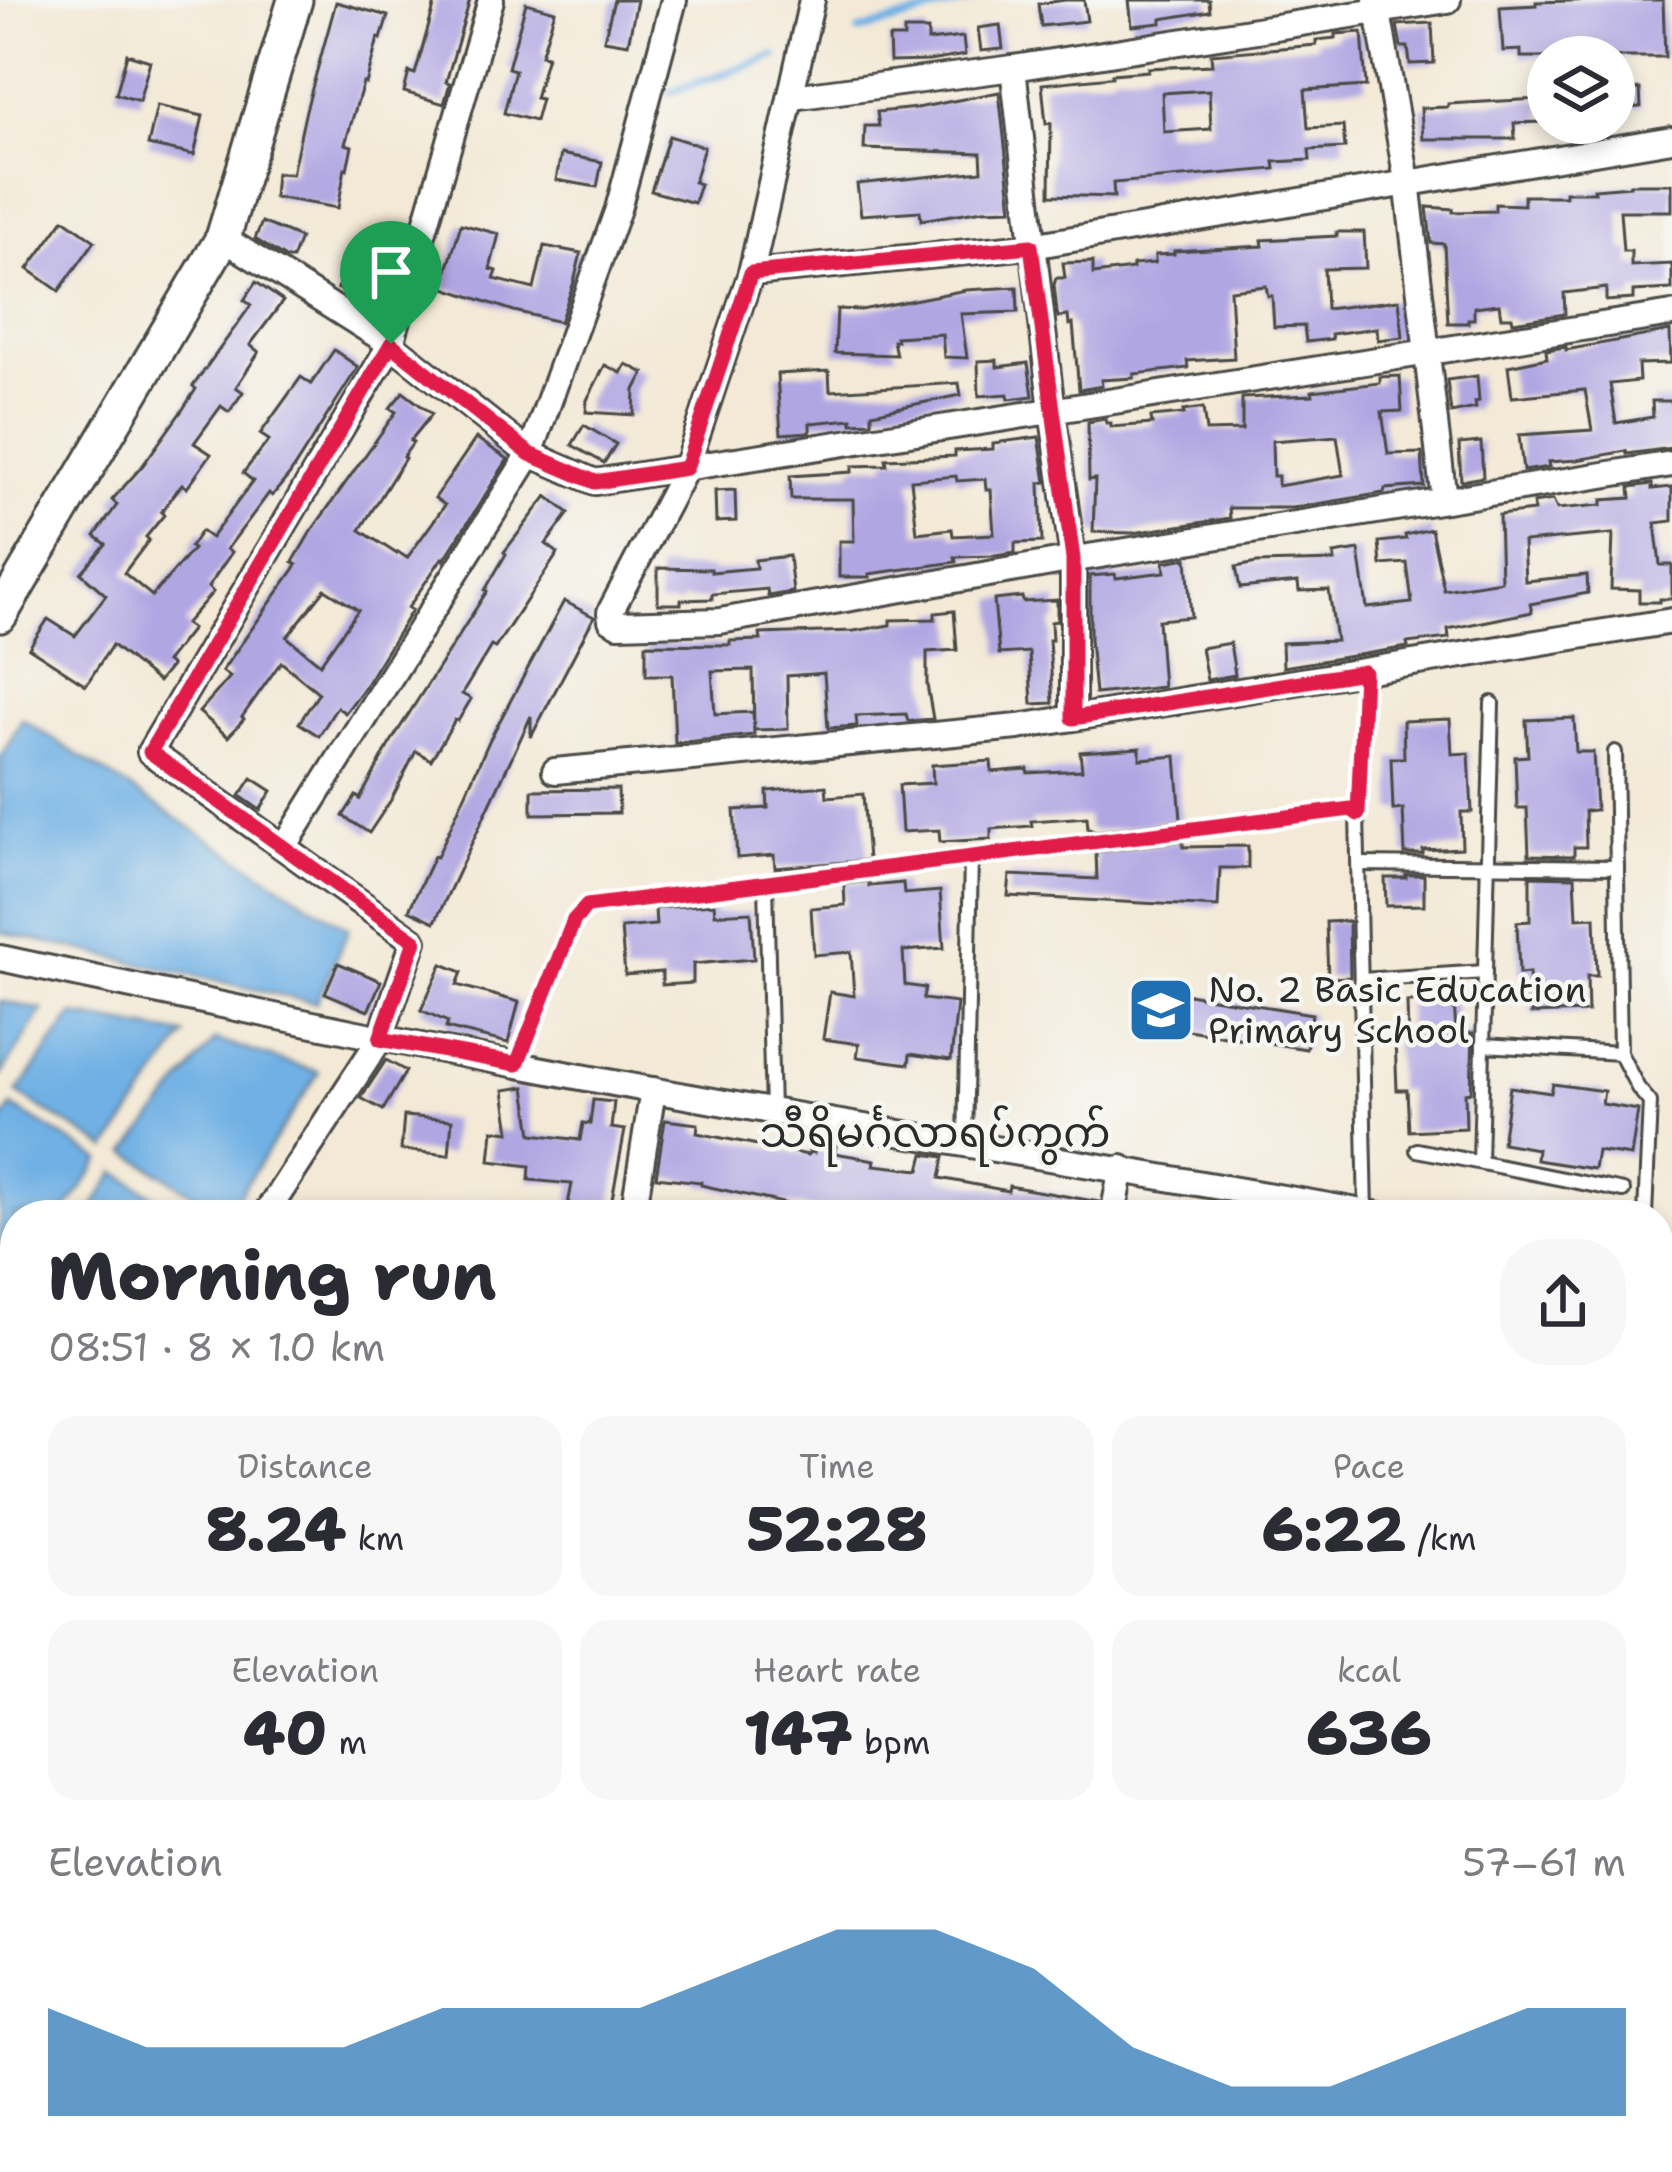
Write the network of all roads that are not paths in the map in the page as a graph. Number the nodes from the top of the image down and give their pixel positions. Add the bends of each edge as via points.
1 (295, 0) edge
2 (491, 0) edge
3 (674, 0) edge
4 (812, 0) edge
5 (1448, 0) edge
6 (1377, 6) edge
7 (1013, 68) junction
8 (793, 97) junction
9 (1672, 139) edge
10 (1407, 181) junction
11 (223, 238) junction
12 (1031, 246) junction
13 (751, 273) junction
14 (1672, 314) edge
15 (391, 344) junction
16 (1427, 351) junction
17 (1052, 410) junction
18 (530, 454) junction
19 (1672, 464) edge
20 (686, 468) junction
21 (1444, 500) junction
22 (1073, 559) junction
23 (0, 615) edge
24 (1672, 621) edge
25 (1364, 672) junction
26 (1492, 703) dead end
27 (1073, 718) junction
28 (1615, 752) dead end
29 (555, 771) dead end
30 (1358, 814) junction
31 (284, 847) junction
32 (971, 858) junction
33 (1359, 864) junction
34 (1487, 866) junction
35 (1617, 867) junction
36 (766, 885) junction
37 (0, 958) edge
38 (1485, 972) junction
39 (1361, 980) junction
40 (380, 1039) junction
41 (1483, 1045) junction
42 (1620, 1054) junction
43 (517, 1064) junction
44 (652, 1090) junction
45 (772, 1110) junction
46 (965, 1142) junction
47 (1417, 1150) dead end
48 (1480, 1162) junction
49 (1122, 1168) junction
50 (1623, 1191) dead end
51 (275, 1200) edge
52 (635, 1200) edge
53 (1116, 1200) edge
54 (1297, 1200) edge
55 (1372, 1200) edge
56 (1646, 1200) edge

1 - 11 main road
2 - 15 street
3 - 18 street via 618,209
4 - 8 street
5 - 6 street
6 - 7 street
6 - 10 street
7 - 8 street
7 - 12 street
8 - 13 street
9 - 10 street
10 - 12 street
10 - 16 street
11 - 15 street
11 - 23 main road
12 - 13 street
12 - 17 street
13 - 20 street
14 - 16 street
15 - 18 street
15 - 31 street via 150,752
16 - 17 street
16 - 21 street
17 - 20 street
17 - 22 street
18 - 20 street via 595,482
18 - 31 street
19 - 21 street
20 - 22 street via 610,612 617,624 720,621
21 - 22 street
22 - 27 street
24 - 25 street
25 - 27 street
25 - 30 lane
26 - 34 lane
27 - 29 street
28 - 35 lane
30 - 32 lane
30 - 33 lane
31 - 40 street via 415,941
32 - 36 lane
32 - 46 lane
33 - 34 lane
33 - 39 lane
34 - 35 lane
34 - 38 lane
35 - 42 lane
36 - 43 lane via 587,906 574,920
36 - 45 lane
37 - 40 street
38 - 39 lane
38 - 41 lane
39 - 55 lane
40 - 43 street
40 - 51 street
41 - 42 lane
41 - 48 lane
42 - 56 lane via 1650,1102
43 - 44 street
44 - 45 street
44 - 52 street
45 - 46 street
46 - 49 street
47 - 48 lane
48 - 50 lane
49 - 53 street
49 - 54 street

